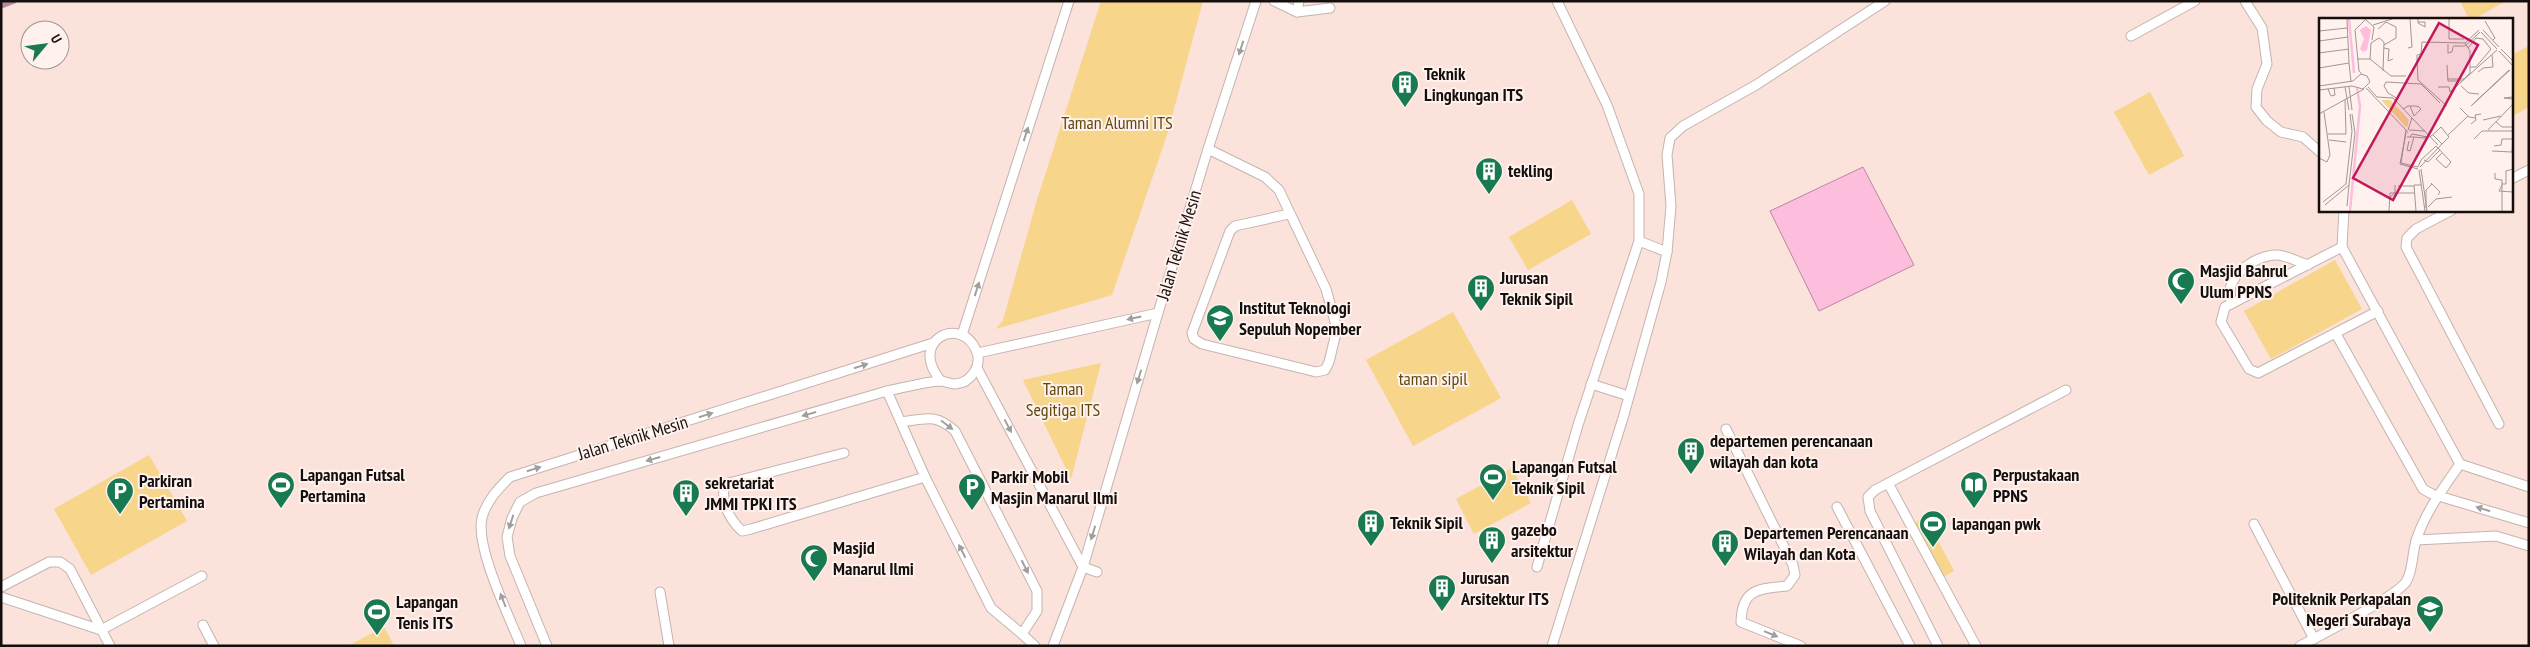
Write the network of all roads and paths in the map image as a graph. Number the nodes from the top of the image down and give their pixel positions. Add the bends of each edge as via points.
1 (1068, 1) edge
2 (1256, 1) edge
3 (1274, 1) edge
4 (1300, 1) edge
5 (1557, 1) edge
6 (1885, 1) edge
7 (2195, 1) edge
8 (2245, 1) edge
9 (1330, 8) dead end
10 (1297, 12) junction
11 (2131, 36) dead end
12 (1208, 149) junction
13 (2319, 151) edge
14 (2529, 170) edge
15 (2512, 178) edge
16 (2344, 211) edge
17 (2448, 211) edge
18 (1289, 214) junction
19 (1639, 241) junction
20 (2342, 247) junction
21 (1667, 252) junction
22 (2308, 265) junction
23 (2231, 304) junction
24 (2378, 312) junction
25 (1158, 313) junction
26 (2336, 334) junction
27 (962, 335) junction
28 (933, 343) junction
29 (978, 353) junction
30 (976, 368) junction
31 (941, 381) junction
32 (1592, 384) junction
33 (2066, 390) dead end
34 (887, 391) junction
35 (1629, 396) junction
36 (901, 422) junction
37 (2499, 424) dead end
38 (1726, 429) dead end
39 (844, 453) dead end
40 (2460, 464) junction
41 (925, 477) junction
42 (1888, 483) junction
43 (2529, 487) edge
44 (2438, 496) junction
45 (1837, 506) dead end
46 (2529, 523) edge
47 (2254, 524) dead end
48 (2416, 540) junction
49 (2529, 546) edge
50 (1083, 567) junction
51 (1537, 568) dead end
52 (1097, 572) dead end
53 (202, 576) dead end
54 (1, 587) edge
55 (660, 592) dead end
56 (1, 597) edge
57 (203, 625) dead end
58 (101, 630) junction
59 (1022, 634) junction
60 (2314, 639) junction
61 (110, 646) edge
62 (214, 646) edge
63 (521, 646) edge
64 (547, 646) edge
65 (669, 646) edge
66 (1035, 646) edge
67 (1053, 646) edge
68 (1552, 646) edge
69 (1800, 646) edge
70 (1910, 646) edge
71 (1938, 646) edge
72 (1976, 646) edge
73 (2300, 646) edge

27 -> 1 lane
2 -> 12 lane, Jalan Teknik Mesin
3 - 10 lane
4 - 10 lane
5 - 19 lane via 1607,105 1639,194
6 - 21 lane via 1756,85 1683,126 1670,138 1667,155 1671,206
7 - 11 lane
8 - 13 lane via 2262,28 2267,64 2257,89 2256,107 2281,132 2303,136
9 - 10 lane
12 - 18 lane via 1265,177 1278,190
12 - 25 lane, Jalan Teknik Mesin
14 - 15 lane
16 - 20 lane
17 - 37 lane via 2416,229 2407,238 2406,247
18 - 18 lane via 1235,226 1230,231 1192,333 1194,339 1202,344 1316,372 1325,370 1329,362 1336,328 1326,290
19 - 21 lane
19 - 32 lane
20 - 22 lane
20 - 24 lane
21 - 35 lane
22 - 23 lane
22 - 23 lane via 2280,255 2265,256 2247,266 2237,277 2230,288
23 - 26 lane via 2226,307 2222,322 2249,369 2256,373
24 - 26 lane
24 - 40 lane
25 -> 29 lane, Jalan Teknik Mesin
25 -> 50 lane
26 - 44 lane via 2418,484
27 - 28 lane via 941,336
27 - 29 lane via 972,342
28 - 31 lane via 928,352 929,361
63 -> 28 lane, Jalan Teknik Mesin via 481,544 482,518 494,493 510,476
29 - 30 lane
30 - 31 lane via 964,382
30 -> 50 lane
31 - 34 lane, Jalan Teknik Mesin
32 - 35 lane
32 - 51 lane
33 - 42 lane
34 - 36 lane
34 -> 64 lane, Jalan Teknik Mesin via 536,493 520,502 507,537 510,556
35 - 68 lane
36 - 41 lane
36 -> 59 lane via 929,418 943,420 955,431 1037,591 1036,611
38 -> 69 lane via 1795,575 1787,586 1749,594 1742,606 1741,622
39 - 41 lane via 725,484 726,508 733,523 742,530 751,530
40 - 43 lane
40 - 44 lane
59 -> 41 lane via 991,608
42 - 71 lane via 1868,498 1870,511
42 - 72 lane
46 -> 44 lane
44 - 48 lane
45 - 70 lane
47 - 60 lane
48 - 49 lane via 2496,536
48 - 60 lane via 2410,572 2400,588
50 - 52 lane
50 - 67 lane
53 - 58 lane
54 - 58 lane via 49,562 60,562 70,569
55 - 65 lane
56 - 58 lane
57 - 62 lane
58 - 61 lane
59 - 66 lane
60 - 73 lane

